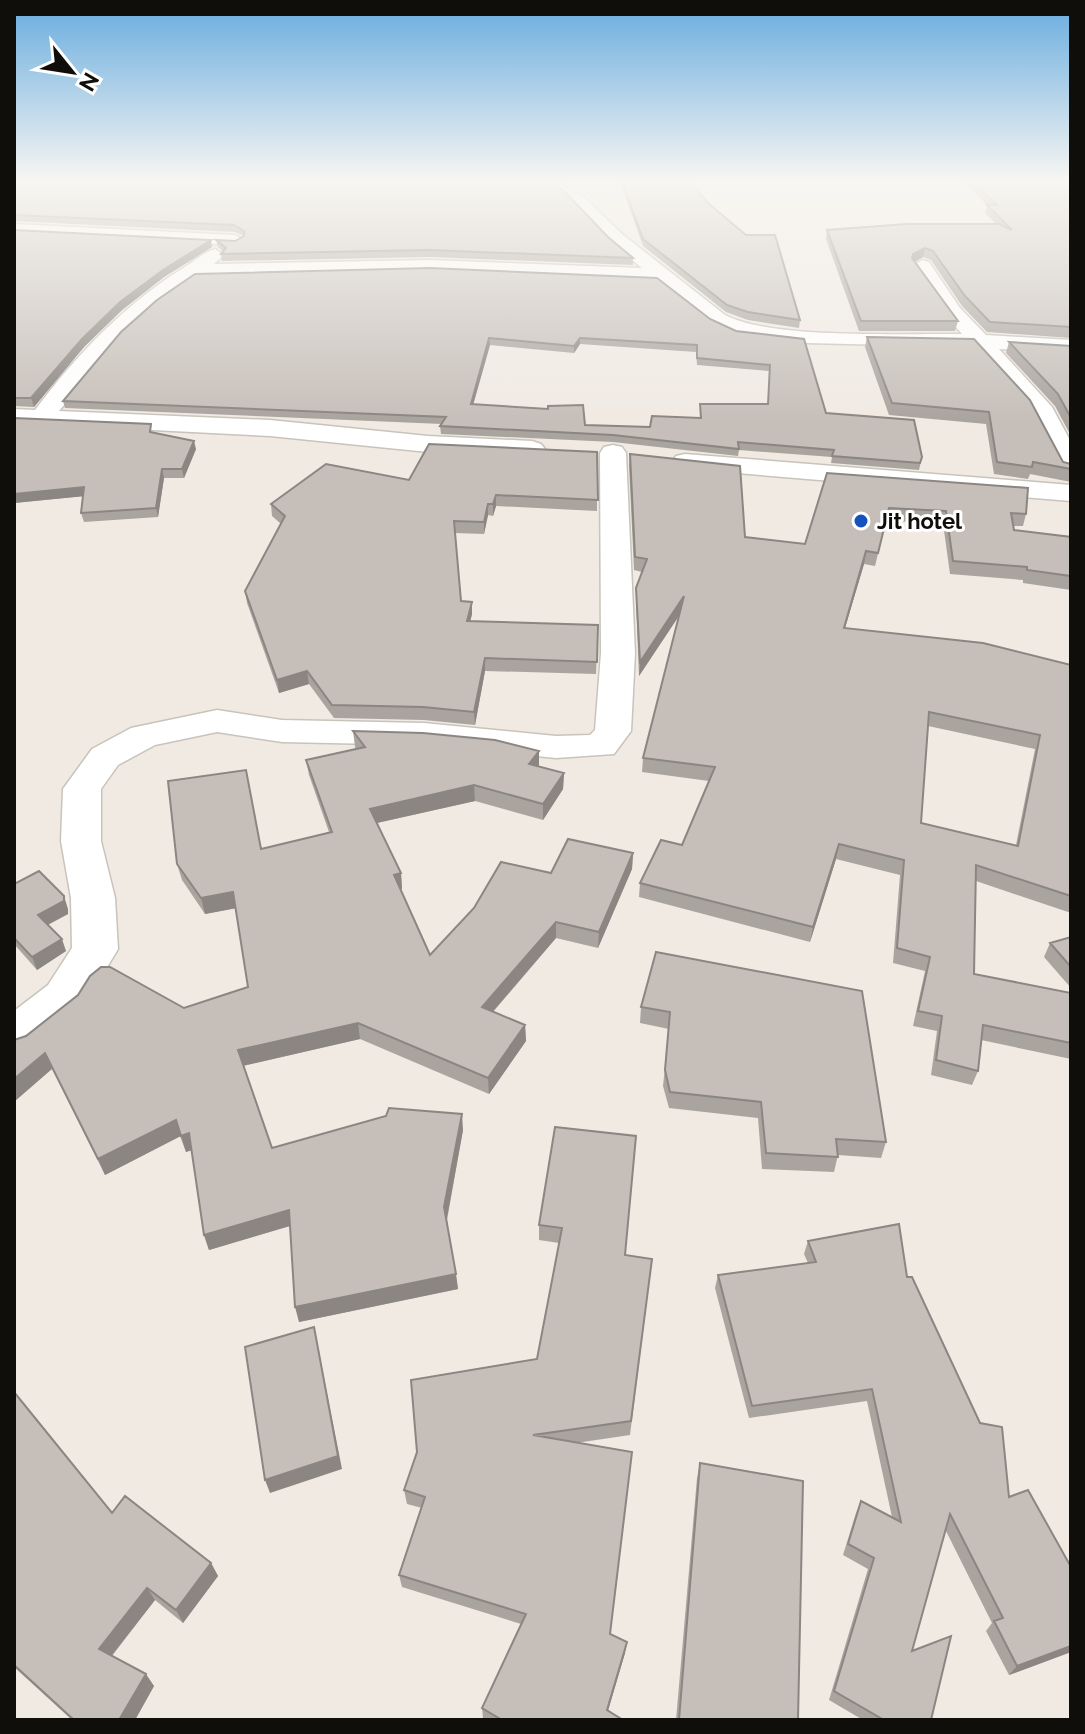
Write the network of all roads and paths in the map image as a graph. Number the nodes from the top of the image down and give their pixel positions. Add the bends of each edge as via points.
1 (209, 260) edge
2 (645, 260) edge
3 (922, 266) edge
4 (194, 271) junction
5 (667, 276) junction
6 (982, 341) junction
7 (1071, 347) edge
8 (14, 416) edge
9 (42, 417) junction
10 (551, 450) edge
11 (1071, 466) edge
12 (1071, 493) edge
13 (14, 1037) edge

1 - 4 street
2 - 5 street
3 - 6 street via 953,312
4 - 5 street via 468,266
4 - 9 street via 115,330 72,375
5 - 6 street via 737,329 806,337
6 - 7 street
6 - 11 street via 1040,407
8 - 9 street
9 - 10 street
12 - 13 street via 623,455 613,731 601,746 282,731 217,721 144,736 105,757 82,789 81,841 93,898 95,949 65,997

